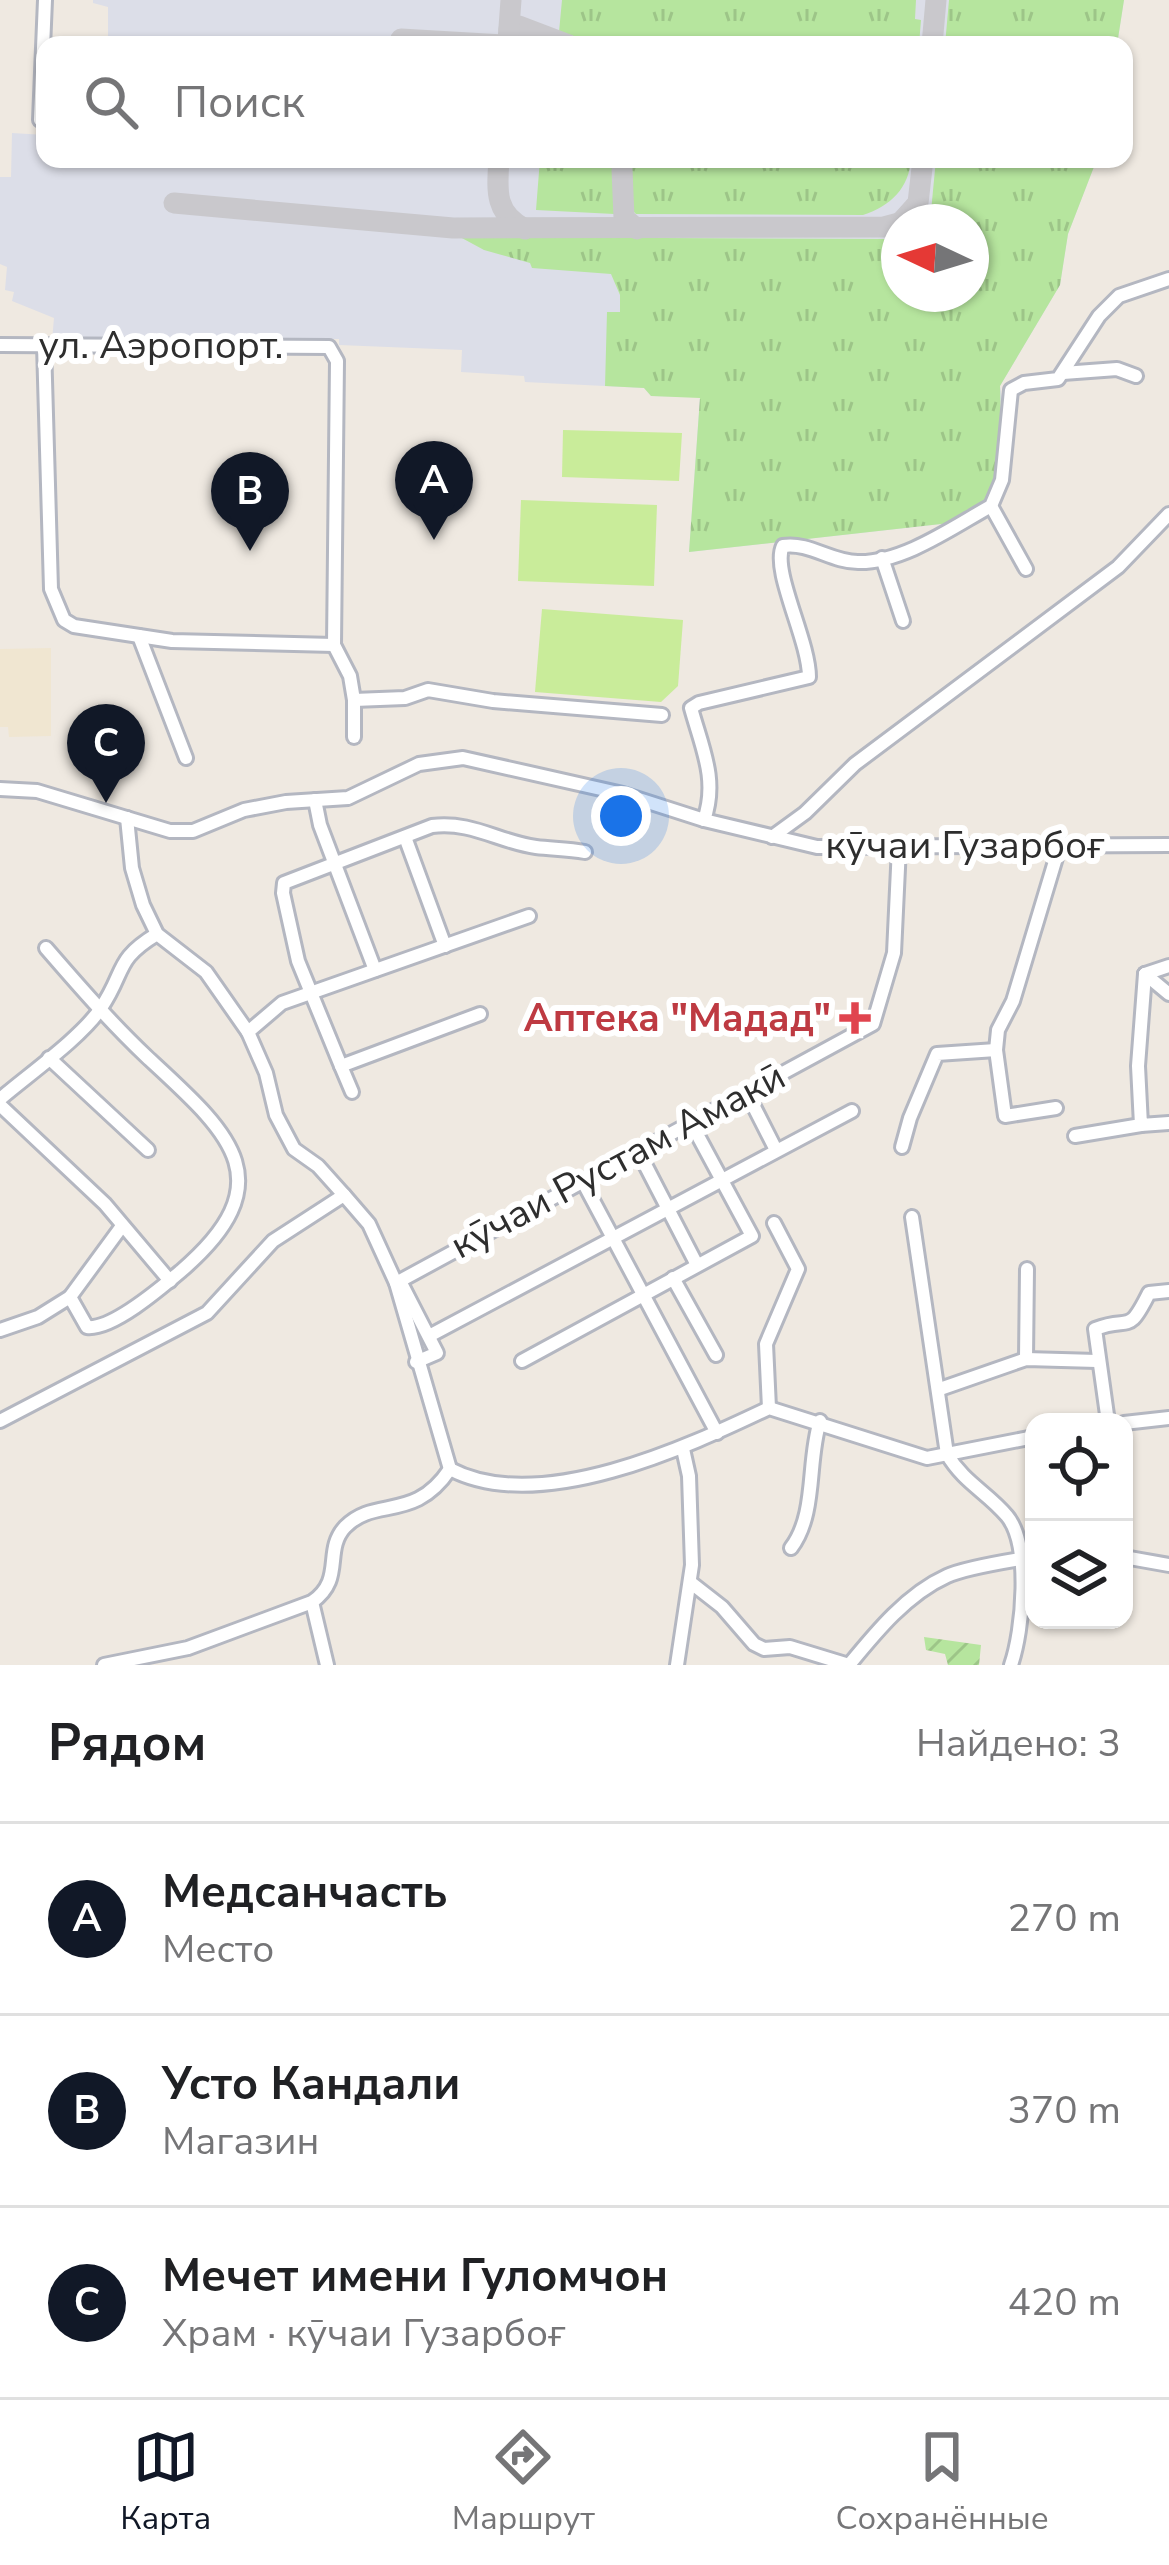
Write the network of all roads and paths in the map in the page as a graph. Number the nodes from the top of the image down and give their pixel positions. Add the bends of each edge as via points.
1 (45, 0) edge
2 (44, 36) edge
3 (1169, 279) edge
4 (0, 345) edge
5 (44, 345) junction
6 (1063, 373) junction
7 (1136, 376) dead end
8 (992, 506) junction
9 (1169, 514) edge
10 (882, 558) junction
11 (1026, 569) dead end
12 (903, 621) dead end
13 (139, 636) junction
14 (334, 645) junction
15 (354, 700) junction
16 (662, 715) dead end
17 (354, 737) dead end
18 (186, 758) dead end
19 (0, 789) edge
20 (315, 800) junction
21 (128, 818) junction
22 (704, 820) junction
23 (405, 837) junction
24 (772, 837) junction
25 (1169, 845) edge
26 (899, 847) junction
27 (1058, 848) junction
28 (585, 852) dead end
29 (336, 863) junction
30 (529, 916) dead end
31 (157, 934) junction
32 (445, 946) junction
33 (46, 948) dead end
34 (1169, 966) edge
35 (375, 970) junction
36 (1145, 974) junction
37 (310, 993) junction
38 (1169, 994) edge
39 (101, 1010) junction
40 (480, 1014) dead end
41 (248, 1031) junction
42 (996, 1049) junction
43 (49, 1058) junction
44 (341, 1066) junction
45 (746, 1090) junction
46 (352, 1093) dead end
47 (0, 1102) edge
48 (1056, 1108) dead end
49 (852, 1111) dead end
50 (690, 1121) junction
51 (1169, 1123) edge
52 (1141, 1125) junction
53 (1075, 1136) dead end
54 (902, 1147) dead end
55 (638, 1149) junction
56 (148, 1150) dead end
57 (776, 1150) junction
58 (721, 1179) junction
59 (582, 1180) junction
60 (344, 1196) junction
61 (668, 1209) junction
62 (912, 1217) dead end
63 (774, 1223) dead end
64 (122, 1226) junction
65 (614, 1235) junction
66 (697, 1265) junction
67 (1027, 1269) dead end
68 (673, 1278) junction
69 (170, 1280) junction
70 (398, 1281) junction
71 (1169, 1291) edge
72 (644, 1294) junction
73 (70, 1297) junction
74 (0, 1330) edge
75 (428, 1336) junction
76 (716, 1355) dead end
77 (1026, 1359) junction
78 (522, 1361) dead end
79 (1097, 1361) junction
80 (416, 1362) junction
81 (940, 1389) junction
82 (769, 1408) junction
83 (1106, 1413) edge
84 (1169, 1418) edge
85 (0, 1421) edge
86 (820, 1421) junction
87 (1133, 1423) edge
88 (717, 1433) junction
89 (1025, 1439) edge
90 (683, 1449) junction
91 (947, 1454) junction
92 (450, 1468) junction
93 (791, 1548) dead end
94 (1025, 1555) edge
95 (1133, 1559) edge
96 (1169, 1565) edge
97 (690, 1582) junction
98 (312, 1602) junction
99 (104, 1665) edge
100 (327, 1665) edge
101 (677, 1665) edge
102 (849, 1665) edge
103 (1011, 1665) edge

1 - 2 street
3 - 6 street via 1119,296
4 - 5 street, ул. Аэропорт.
5 - 13 street via 51,589 74,626
5 - 14 street, ул. Аэропорт. via 334,351
6 - 7 street via 1117,369
6 - 8 street via 1011,390
8 - 10 street
8 - 11 street
9 - 24 street via 1118,567 855,764
10 - 12 street
10 - 22 street via 855,562 783,546 780,568 809,677 692,708 711,775
13 - 14 street
13 - 18 street
14 - 15 street
15 - 16 street via 428,690
15 - 17 street
19 - 21 street, кӯчаи Гузарбоғ via 37,791
20 - 21 street, кӯчаи Гузарбоғ via 244,810 193,831
20 - 22 street, кӯчаи Гузарбоғ via 348,798 419,764 463,758
20 - 29 street
21 - 31 street via 132,868
22 - 24 street, кӯчаи Гузарбоғ
23 - 28 street via 462,825 533,847
23 - 29 street
23 - 32 street
24 - 26 street, кӯчаи Гузарбоғ via 817,847
25 - 27 street, кӯчаи Гузарбоғ
26 - 27 street, кӯчаи Гузарбоғ
26 - 45 street, кӯчаи Рустам Амакӣ via 894,953 872,1024
27 - 42 street
29 - 35 street
29 - 37 street via 282,887
30 - 32 street
31 - 39 street via 125,957
31 - 41 street via 206,972
32 - 35 street
33 - 39 street
34 - 36 street
35 - 37 street
36 - 38 street
36 - 52 street
37 - 41 street
37 - 44 street
39 - 43 street
39 - 69 street via 196,1100 236,1166 238,1188 224,1230
40 - 44 street
41 - 60 street via 294,1149
42 - 48 street via 1005,1115
42 - 54 street via 937,1054
43 - 47 street
43 - 56 street
44 - 46 street
45 - 50 street, кӯчаи Рустам Амакӣ
45 - 57 street
47 - 64 street
49 - 57 street
50 - 55 street, кӯчаи Рустам Амакӣ
50 - 58 street
51 - 52 street
52 - 53 street
55 - 59 street, кӯчаи Рустам Амакӣ
55 - 61 street
57 - 58 street
58 - 61 street
58 - 66 street via 752,1236
59 - 65 street
59 - 70 street, кӯчаи Рустам Амакӣ
60 - 70 street via 369,1224
60 - 85 street via 273,1241 207,1312
61 - 65 street
61 - 66 street
62 - 81 street
63 - 82 street via 798,1269 766,1344
64 - 69 street
64 - 73 street
65 - 72 street
65 - 75 street
66 - 68 street
67 - 77 street
68 - 72 street
68 - 76 street
69 - 73 street via 98,1328 83,1323
70 - 75 street
70 - 80 street
71 - 79 street via 1148,1293 1131,1323 1095,1329
72 - 78 street
72 - 88 street
73 - 74 street
75 - 80 street via 437,1353
77 - 79 street
77 - 81 street
79 - 83 street
80 - 92 street
81 - 91 street
82 - 86 street
82 - 88 street
84 - 87 street
86 - 91 street via 911,1456
86 - 93 street via 803,1532
88 - 90 street
89 - 91 street
90 - 92 street via 555,1482 495,1483
90 - 97 street
91 - 94 street via 1014,1525
92 - 98 street via 415,1503 346,1526 332,1581
94 - 102 street via 931,1586
94 - 103 street
95 - 96 street
97 - 101 street
97 - 102 street via 754,1644
98 - 99 street via 188,1648
98 - 100 street

